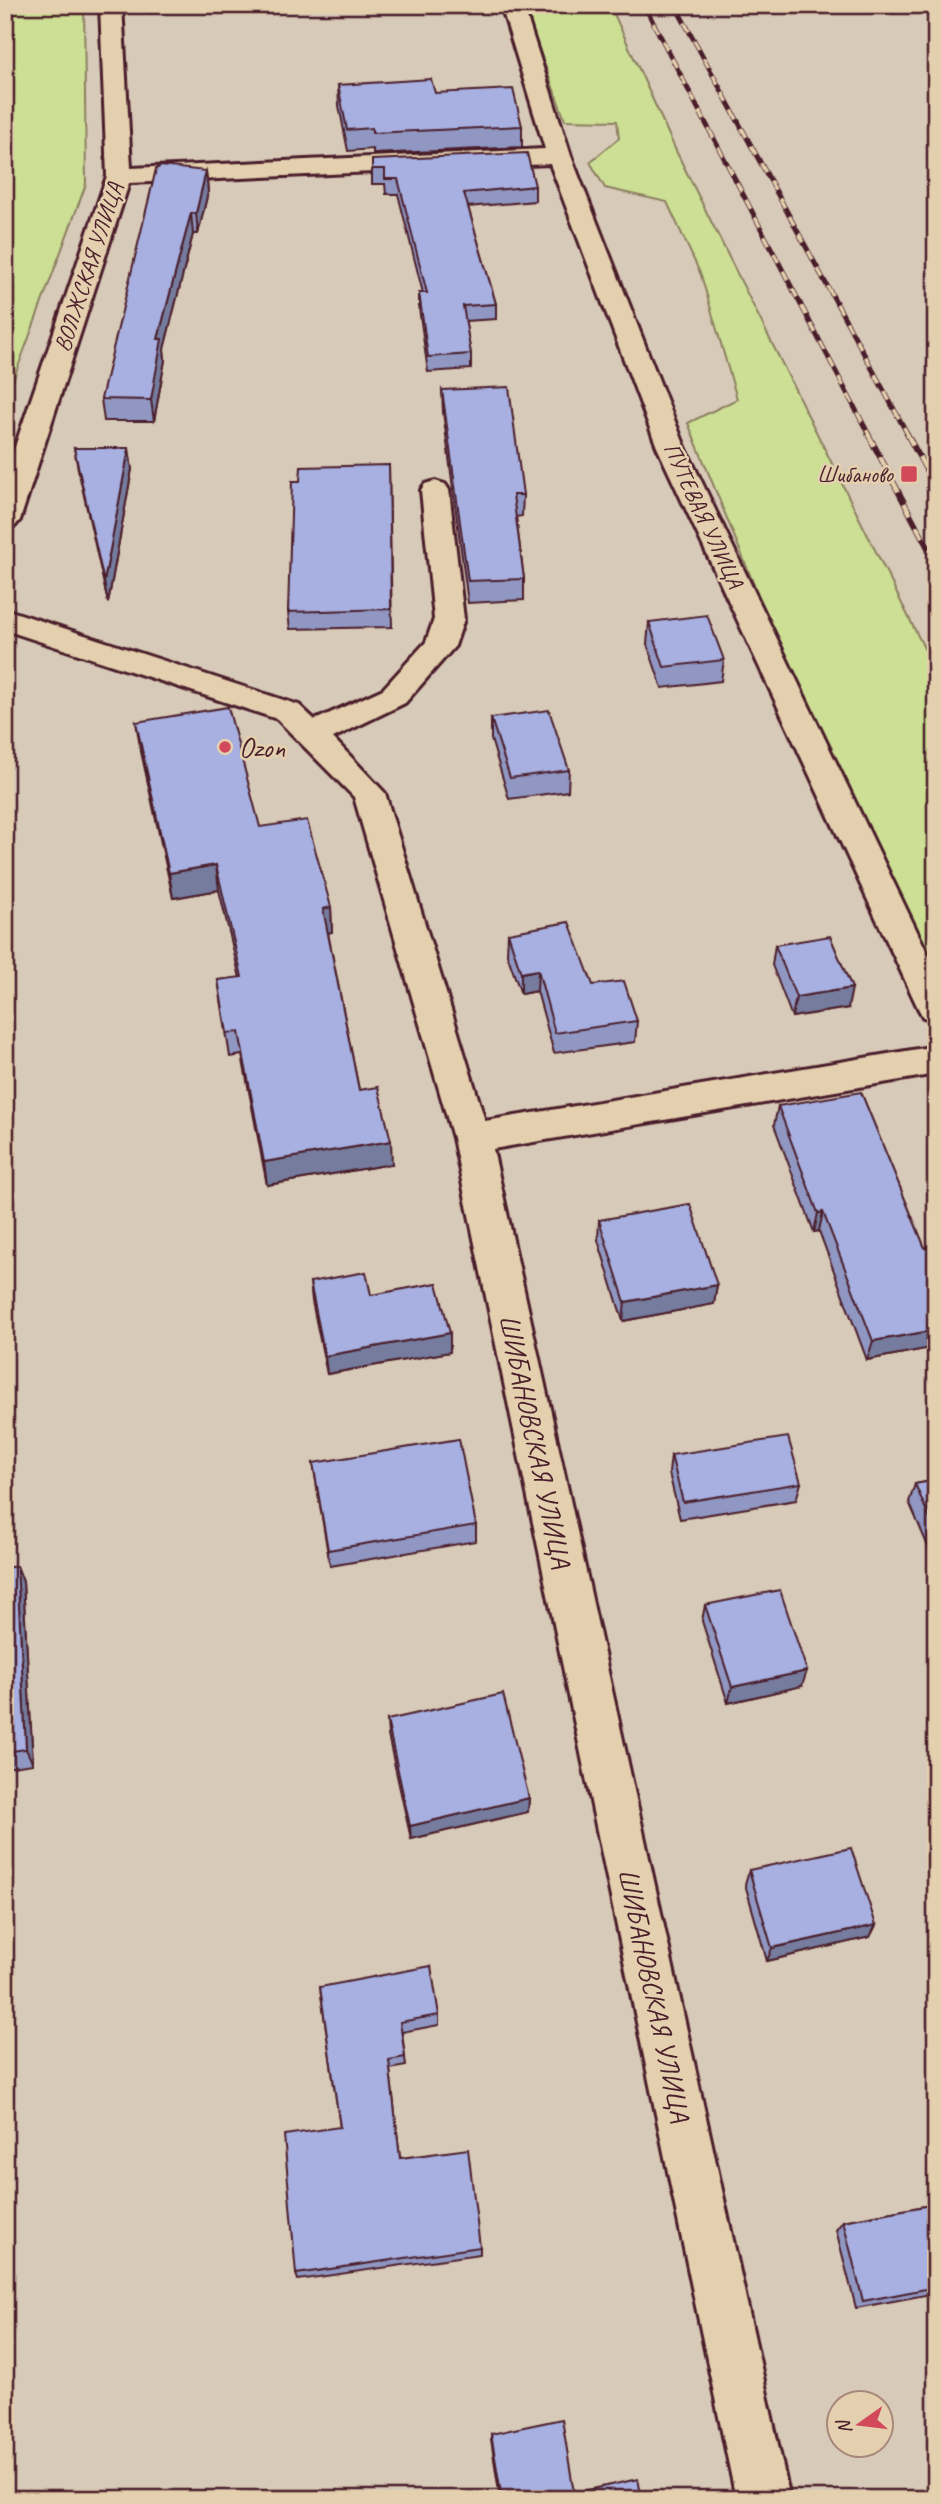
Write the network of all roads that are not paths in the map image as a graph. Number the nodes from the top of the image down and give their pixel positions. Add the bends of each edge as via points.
1 (111, 5) edge
2 (512, 5) edge
3 (559, 156) junction
4 (119, 176) junction
5 (435, 490) dead end
6 (5, 520) edge
7 (5, 619) edge
8 (311, 735) junction
9 (936, 1008) edge
10 (936, 1060) edge
11 (472, 1138) junction
12 (762, 2499) edge

1 - 4 street, ВОЛЖСКАЯ УЛИЦА
2 - 3 street, ПУТЕВАЯ УЛИЦА
3 - 4 street
3 - 9 street, ПУТЕВАЯ УЛИЦА via 671,447
4 - 6 street, ВОЛЖСКАЯ УЛИЦА
5 - 8 street via 449,619 440,646 394,696
7 - 8 street, ШИБАНОВСКАЯ УЛИЦА via 288,712
8 - 11 street, ШИБАНОВСКАЯ УЛИЦА via 369,793
10 - 11 street
11 - 12 street, ШИБАНОВСКАЯ УЛИЦА

